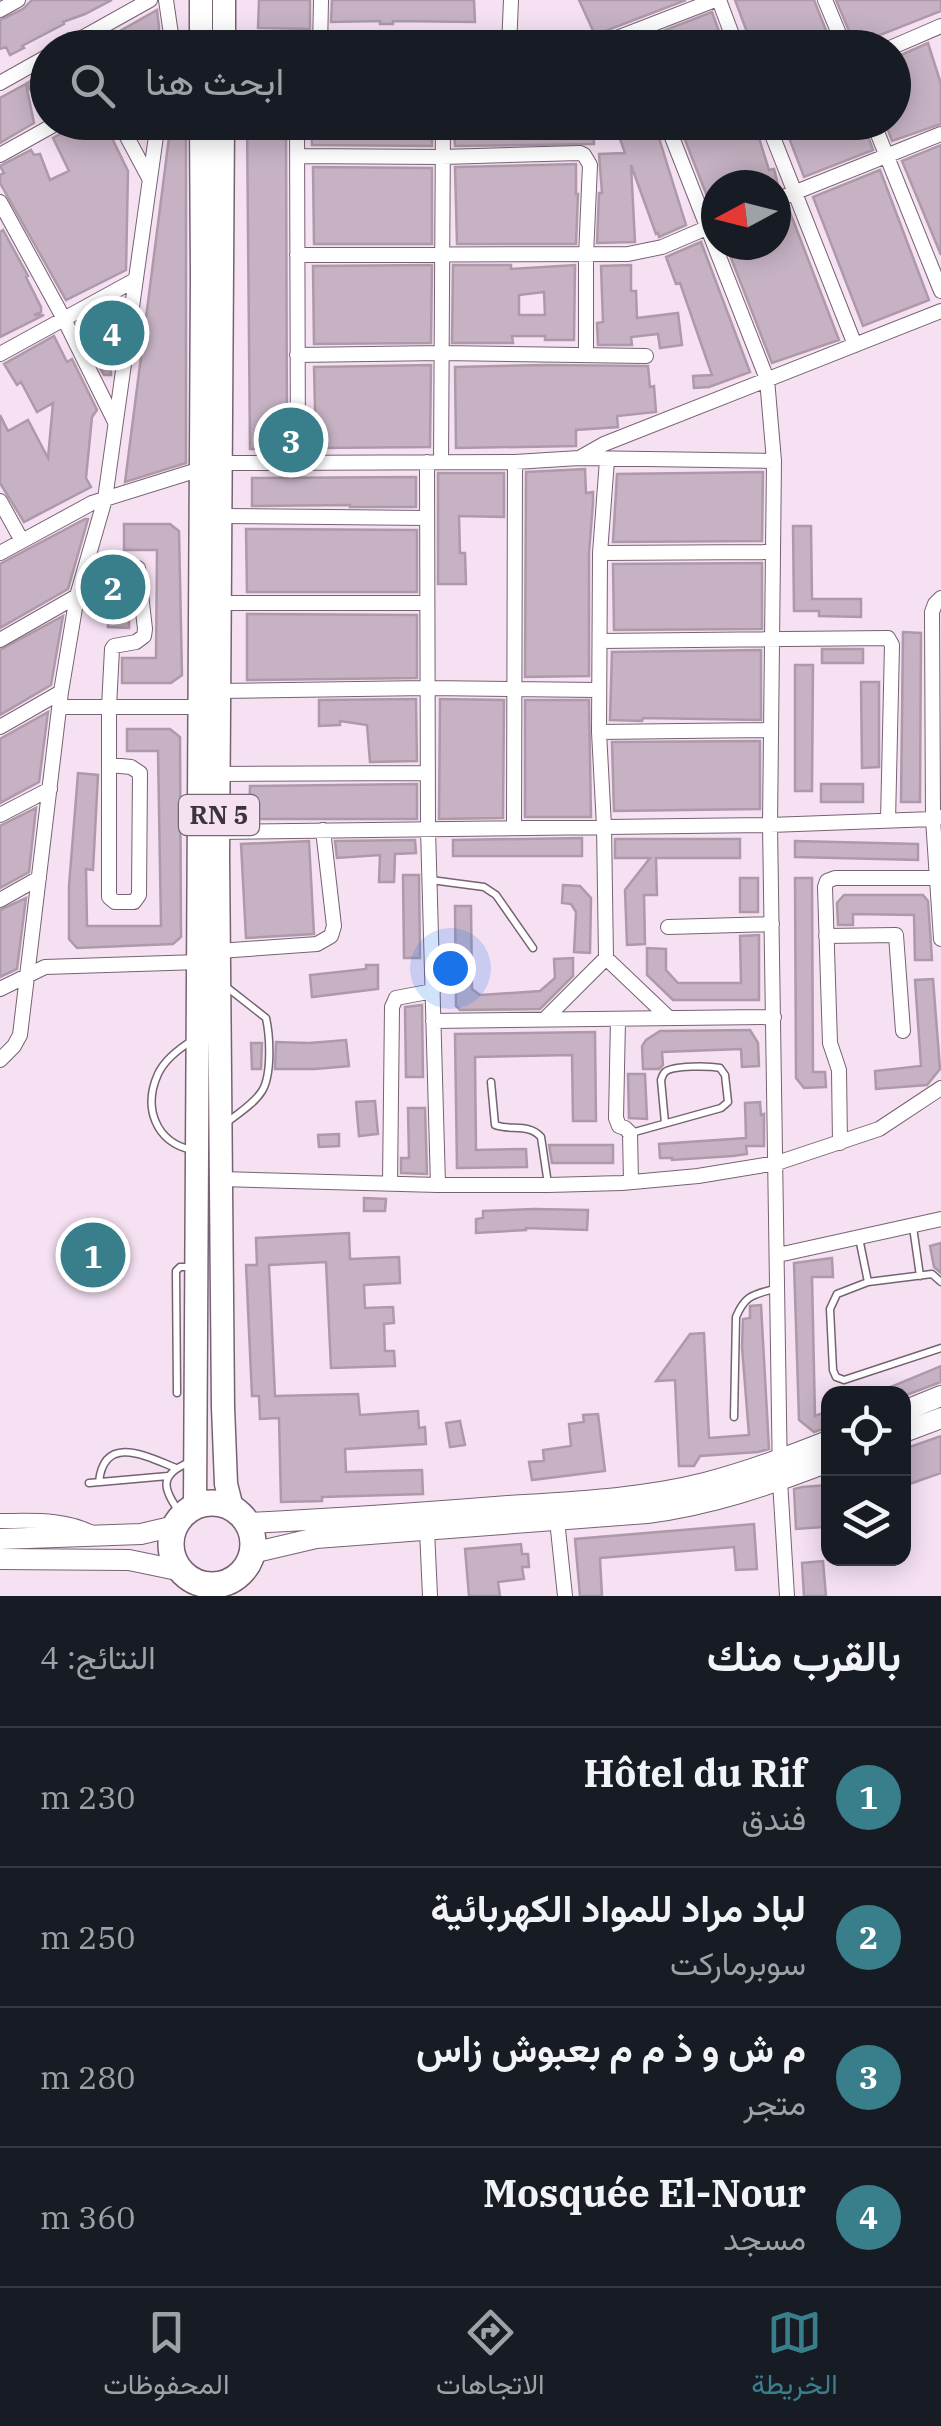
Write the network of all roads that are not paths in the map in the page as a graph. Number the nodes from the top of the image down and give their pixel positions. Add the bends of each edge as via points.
1 (18, 0) edge
2 (150, 0) edge
3 (166, 0) edge
4 (202, 0) edge
5 (224, 0) edge
6 (320, 0) edge
7 (511, 0) edge
8 (717, 0) edge
9 (825, 0) edge
10 (0, 10) edge
11 (941, 26) edge
12 (96, 30) edge
13 (171, 30) edge
14 (201, 30) edge
15 (224, 30) edge
16 (320, 30) edge
17 (510, 30) edge
18 (655, 30) edge
19 (730, 30) edge
20 (837, 30) edge
21 (911, 39) edge
22 (30, 66) edge
23 (0, 82) edge
24 (941, 134) edge
25 (30, 138) edge
26 (130, 140) edge
27 (155, 140) edge
28 (202, 140) edge
29 (222, 140) edge
30 (297, 140) edge
31 (442, 140) edge
32 (674, 140) edge
33 (774, 140) edge
34 (880, 140) edge
35 (0, 154) edge
36 (297, 156) junction
37 (886, 156) junction
38 (442, 157) junction
39 (150, 178) junction
40 (794, 192) junction
41 (791, 193) edge
42 (0, 202) edge
43 (701, 203) edge
44 (701, 230) edge
45 (297, 255) junction
46 (442, 256) junction
47 (586, 256) junction
48 (723, 260) edge
49 (135, 280) junction
50 (941, 291) edge
51 (941, 311) edge
52 (64, 320) junction
53 (856, 344) junction
54 (0, 354) edge
55 (442, 354) junction
56 (298, 355) junction
57 (586, 356) junction
58 (646, 356) dead end
59 (767, 379) junction
60 (115, 423) junction
61 (579, 458) junction
62 (606, 460) junction
63 (774, 461) junction
64 (434, 462) junction
65 (515, 462) junction
66 (298, 463) junction
67 (211, 466) junction
68 (104, 499) junction
69 (0, 501) edge
70 (221, 516) junction
71 (427, 518) junction
72 (22, 541) junction
73 (773, 552) junction
74 (0, 553) edge
75 (600, 553) junction
76 (138, 568) dead end
77 (77, 596) junction
78 (941, 598) edge
79 (426, 602) junction
80 (220, 603) junction
81 (937, 625) edge
82 (0, 640) edge
83 (772, 640) junction
84 (600, 642) junction
85 (426, 688) junction
86 (514, 689) junction
87 (599, 690) junction
88 (220, 691) junction
89 (61, 699) junction
90 (937, 704) edge
91 (109, 707) junction
92 (200, 707) junction
93 (0, 727) edge
94 (771, 730) junction
95 (599, 732) junction
96 (110, 765) junction
97 (428, 773) junction
98 (219, 774) junction
99 (50, 789) junction
100 (0, 815) edge
101 (937, 818) edge
102 (888, 821) junction
103 (770, 825) junction
104 (604, 826) junction
105 (514, 828) junction
106 (428, 829) junction
107 (324, 830) junction
108 (218, 832) junction
109 (939, 869) edge
110 (40, 878) junction
111 (430, 880) junction
112 (0, 900) edge
113 (772, 924) junction
114 (668, 927) dead end
115 (826, 936) junction
116 (941, 939) edge
117 (533, 948) dead end
118 (209, 956) junction
119 (606, 958) junction
120 (28, 974) junction
121 (219, 982) junction
122 (0, 989) edge
123 (432, 992) junction
124 (774, 1017) junction
125 (670, 1018) junction
126 (618, 1019) junction
127 (544, 1020) junction
128 (433, 1021) junction
129 (903, 1031) dead end
130 (198, 1037) junction
131 (0, 1060) edge
132 (491, 1082) dead end
133 (941, 1088) edge
134 (666, 1124) junction
135 (220, 1128) junction
136 (630, 1134) junction
137 (840, 1143) junction
138 (198, 1152) junction
139 (776, 1162) junction
140 (221, 1179) junction
141 (631, 1182) junction
142 (390, 1184) junction
143 (438, 1185) junction
144 (548, 1185) junction
145 (941, 1219) edge
146 (913, 1225) junction
147 (859, 1237) junction
148 (778, 1254) junction
149 (197, 1266) junction
150 (920, 1276) junction
151 (868, 1282) junction
152 (941, 1282) edge
153 (778, 1287) junction
154 (941, 1348) edge
155 (176, 1393) dead end
156 (941, 1396) edge
157 (911, 1408) edge
158 (734, 1417) dead end
159 (941, 1418) edge
160 (911, 1429) edge
161 (821, 1445) edge
162 (821, 1463) edge
163 (186, 1464) junction
164 (780, 1470) junction
165 (168, 1476) junction
166 (99, 1482) junction
167 (89, 1483) dead end
168 (240, 1515) junction
169 (184, 1516) junction
170 (557, 1520) junction
171 (0, 1522) edge
172 (426, 1530) junction
173 (99, 1537) junction
174 (0, 1539) edge
175 (252, 1552) junction
176 (0, 1559) edge
177 (190, 1582) edge
178 (234, 1586) edge
179 (430, 1596) edge
180 (565, 1596) edge
181 (787, 1596) edge

1 - 10 street
2 - 12 street
3 - 13 street
4 - 14 main road
5 - 15 main road
6 - 16 street
7 - 17 street
8 - 18 street
8 - 19 street
9 - 20 street
11 - 21 street
22 - 23 street
24 - 37 street
25 - 35 street
26 - 39 street
27 - 39 street
28 - 67 main road, RN 5
29 - 67 main road, RN 5
30 - 36 street
31 - 38 street
32 - 43 street
33 - 40 street
34 - 37 street
36 - 38 street
36 - 45 street
37 - 40 street
37 - 50 street
38 - 46 street
38 - 47 street via 584,155 590,165
39 - 49 street
40 - 41 street
40 - 53 street
42 - 52 street
44 - 47 street via 650,251
45 - 46 street
45 - 56 street
46 - 47 street
46 - 55 street
47 - 57 street
48 - 59 street
49 - 52 street
49 - 60 street
51 - 53 street
52 - 54 street
52 - 60 street
53 - 59 street
55 - 56 street
55 - 57 street
55 - 64 street
56 - 66 street
57 - 58 street
59 - 61 street
59 - 63 street
60 - 68 street
61 - 62 street
61 - 65 street
62 - 63 street
62 - 75 street
63 - 73 street
64 - 65 street
64 - 66 street
64 - 71 street
65 - 86 street
66 - 67 street
67 - 68 street
67 - 70 main road, RN 5
67 - 92 main road, RN 5
68 - 72 street
68 - 77 street
69 - 72 street
70 - 71 street
70 - 80 main road, RN 5
71 - 79 street
72 - 74 street
73 - 75 street
73 - 83 street
75 - 84 street
76 - 91 street via 145,629 140,640 112,649
77 - 82 street
77 - 89 street
78 - 81 street via 932,612
79 - 80 street
79 - 85 street
80 - 88 main road, RN 5
81 - 90 street
83 - 84 street
83 - 94 street
83 - 102 street via 890,641
84 - 87 street
85 - 86 street
85 - 88 street
85 - 97 street
86 - 87 street
86 - 105 street
87 - 95 street
88 - 98 main road, RN 5
89 - 91 street
89 - 93 street
89 - 99 street
90 - 101 street
91 - 92 street
91 - 96 street
92 - 118 main road, RN 5
94 - 95 street
94 - 103 street
95 - 104 street
96 - 96 street via 140,773 140,896 134,902 109,896
97 - 98 street
97 - 106 street
98 - 108 main road, RN 5
99 - 100 street
99 - 110 street
101 - 102 street
101 - 109 street
102 - 103 street
103 - 104 street
103 - 113 street
104 - 105 street
104 - 119 street
105 - 106 street
106 - 107 street
106 - 111 street
107 - 108 street
107 - 118 street via 332,936 317,944
108 - 118 main road, RN 5
109 - 115 street via 828,881
109 - 116 street
110 - 112 street
110 - 120 street
111 - 117 lane via 484,887
111 - 123 street
113 - 114 street
113 - 124 street
115 - 129 street via 896,934
115 - 137 street
118 - 120 street via 45,967
118 - 121 main road, RN 5
118 - 130 main road, RN 5
119 - 125 street
119 - 127 street
120 - 122 street
120 - 131 street via 20,1035
121 - 135 main road, RN 5
121 - 135 lane via 266,1018 269,1031 264,1089
123 - 128 street
123 - 142 street via 396,998 392,1007
124 - 125 street
124 - 139 street
125 - 126 street
126 - 127 street
126 - 136 street via 616,1118
127 - 128 street
128 - 143 street
130 - 138 main road, RN 5
130 - 138 lane via 170,1058 153,1093 160,1133
132 - 144 lane via 496,1125 532,1129 541,1137
133 - 137 street via 879,1128
134 - 134 lane via 726,1105 720,1068 664,1073
134 - 136 lane
135 - 140 main road, RN 5
136 - 141 street
137 - 139 street
138 - 149 main road, RN 5
139 - 141 street
139 - 148 street
140 - 142 street
140 - 168 main road, RN 5 via 226,1484
141 - 144 street
142 - 143 street
143 - 144 street
145 - 146 street
146 - 147 street
146 - 150 lane
147 - 148 street
147 - 151 lane
148 - 153 street
149 - 155 lane via 176,1271
149 - 163 main road, RN 5
150 - 151 lane
150 - 152 lane via 932,1274
151 - 154 lane via 832,1302 836,1377 844,1380
153 - 158 lane via 742,1303 736,1317
153 - 164 street
156 - 157 street
159 - 160 street
161 - 164 street
162 - 164 street
163 - 165 lane
163 - 166 lane via 123,1452 103,1466
163 - 169 main road, RN 5
164 - 168 street via 591,1500 303,1522
164 - 170 street via 691,1508
164 - 181 street
165 - 166 lane
165 - 169 lane via 167,1493
166 - 167 lane
168 - 169 highway via 207,1503
168 - 175 highway
169 - 173 street via 142,1534
169 - 177 highway via 172,1550
170 - 172 street
170 - 180 street
171 - 173 street via 68,1524
172 - 175 street via 316,1538
172 - 179 street
173 - 174 street
175 - 178 highway
176 - 177 street via 128,1560
177 - 178 highway

